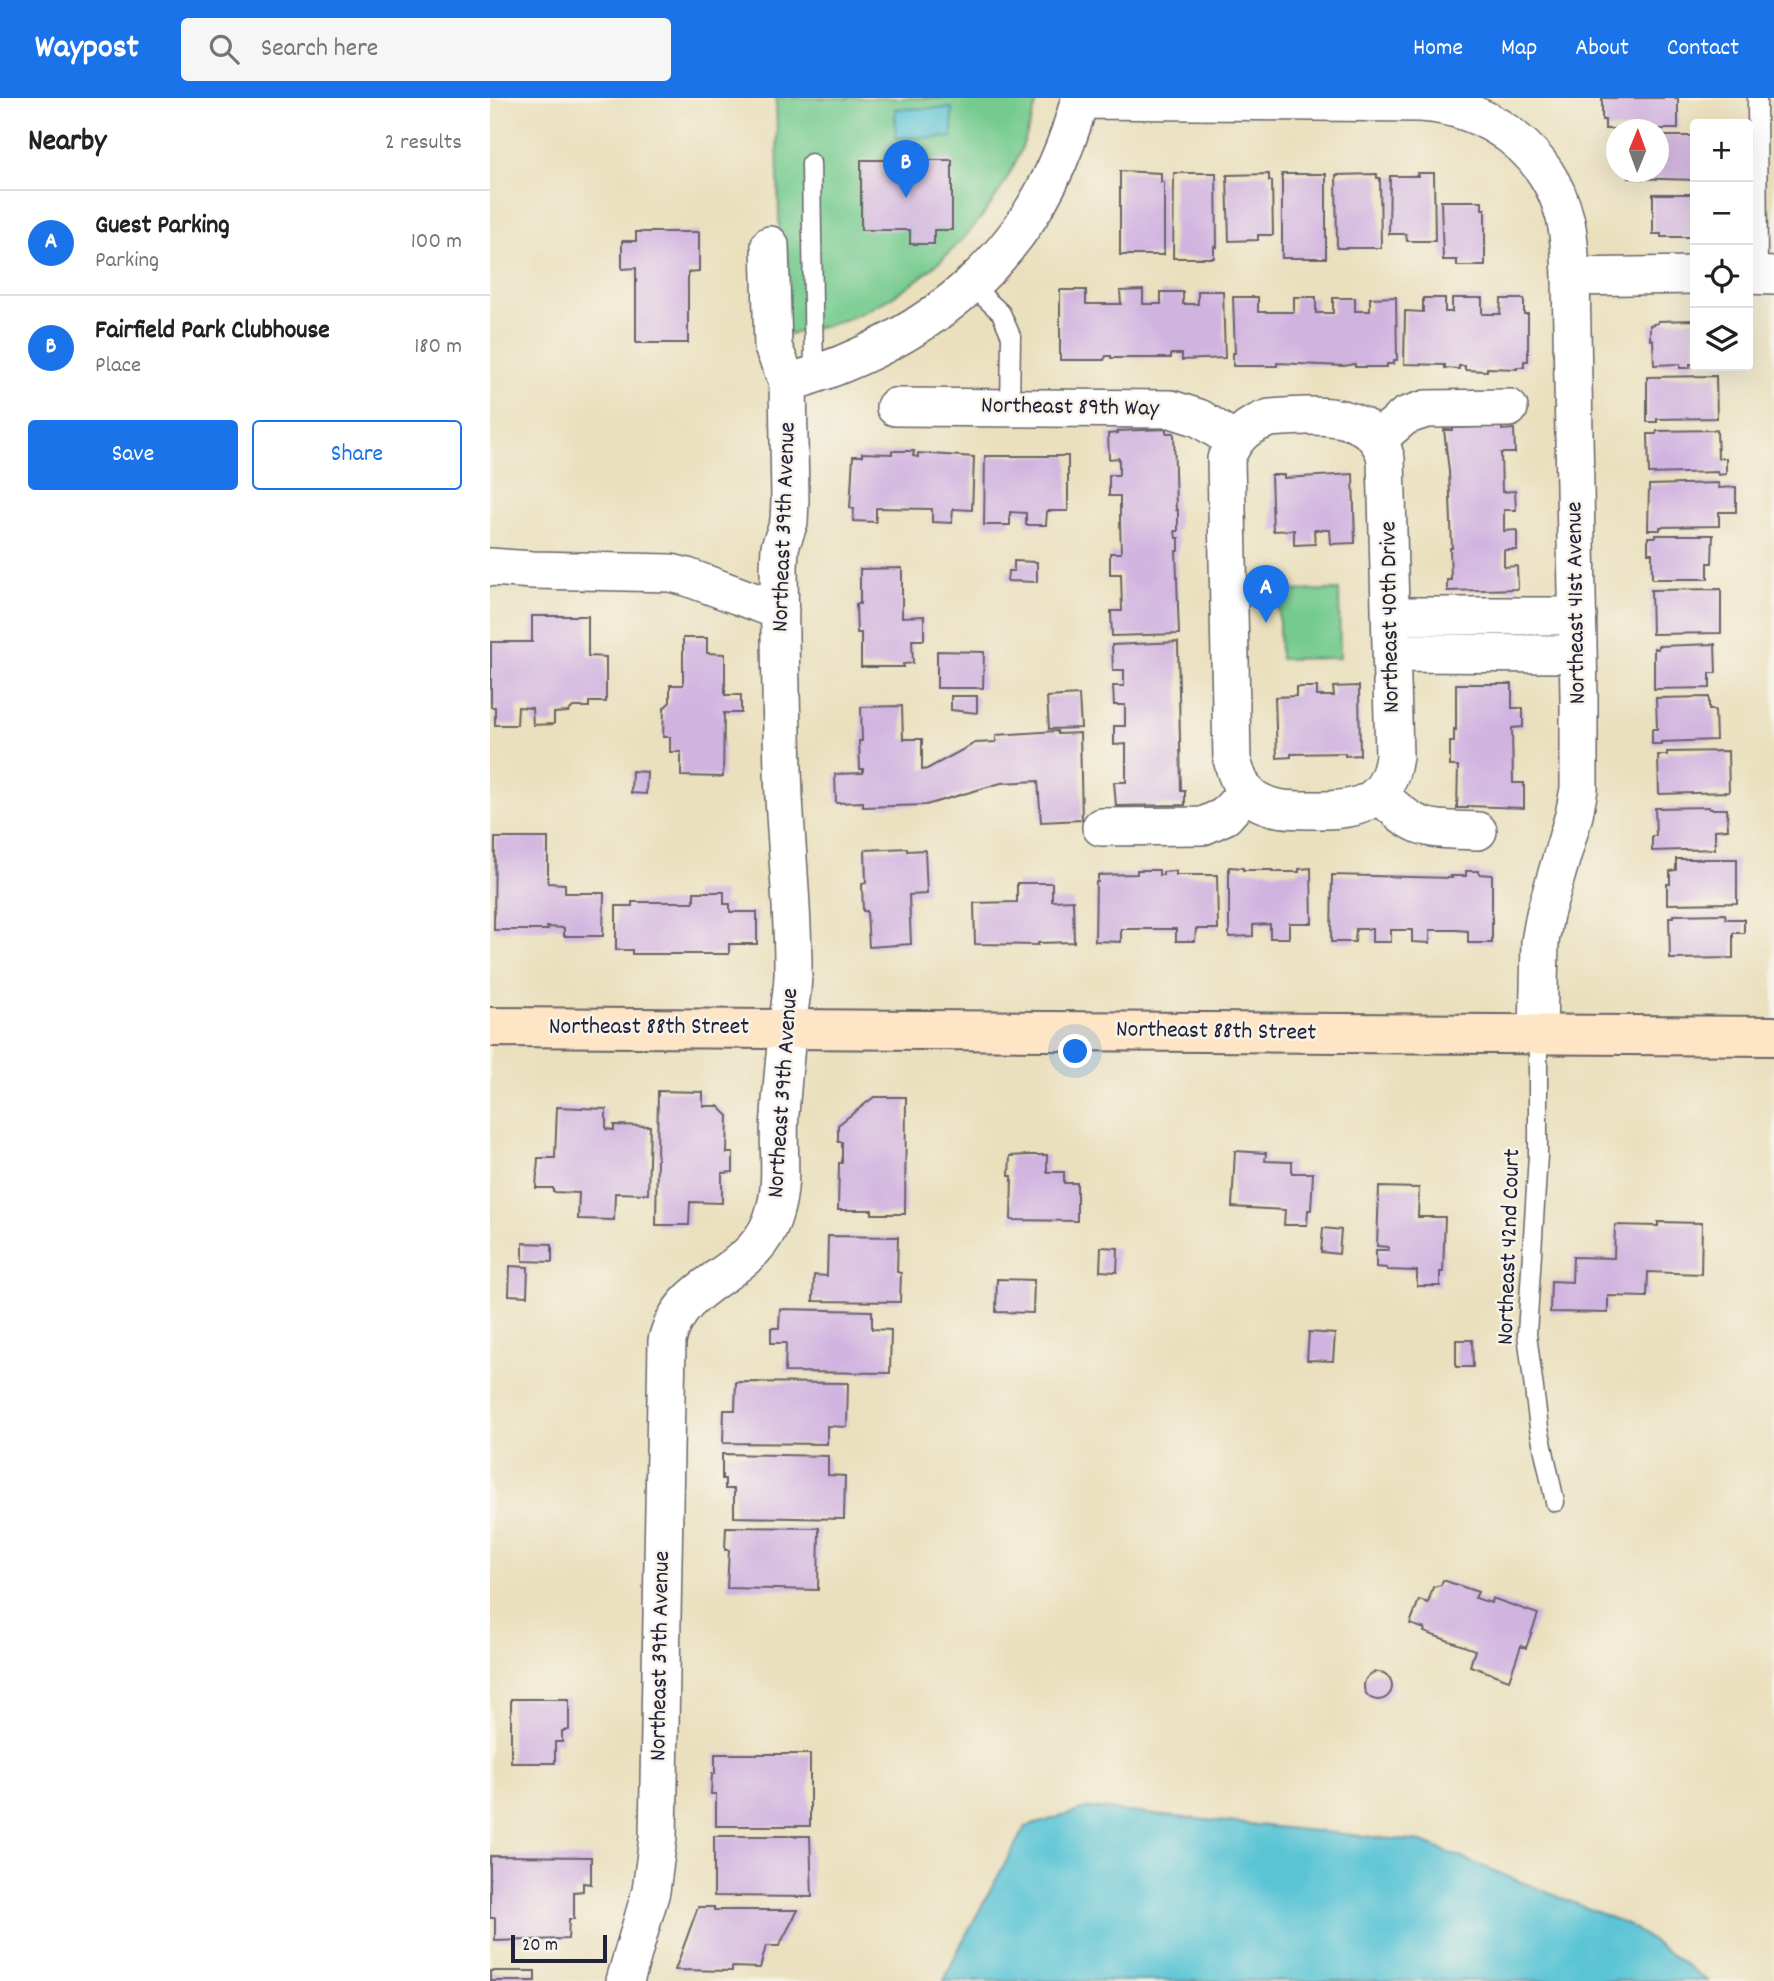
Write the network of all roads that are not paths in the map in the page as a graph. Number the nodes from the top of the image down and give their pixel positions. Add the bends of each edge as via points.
1 (1757, 98) edge
2 (1080, 99) edge
3 (811, 163) dead end
4 (770, 244) dead end
5 (1690, 275) edge
6 (1760, 275) edge
7 (1571, 277) junction
8 (976, 280) junction
9 (801, 379) junction
10 (895, 407) dead end
11 (1010, 407) junction
12 (1510, 408) dead end
13 (1378, 439) junction
14 (1234, 440) junction
15 (490, 567) edge
16 (780, 611) junction
17 (1391, 616) junction
18 (1578, 616) junction
19 (1392, 653) junction
20 (1578, 653) junction
21 (1246, 792) junction
22 (1380, 794) junction
23 (1101, 827) dead end
24 (1478, 831) dead end
25 (490, 1027) edge
26 (787, 1028) junction
27 (1538, 1034) junction
28 (1774, 1036) edge
29 (1555, 1502) dead end
30 (625, 1981) edge

1 - 6 lane
2 - 7 street, Northeast 41st Avenue via 1436,104 1478,116 1501,127 1545,172 1565,218
2 - 8 street via 1061,154 1025,225
3 - 9 lane
4 - 9 street, Northeast 39th Avenue via 773,347
5 - 7 street
7 - 18 street, Northeast 41st Avenue
8 - 9 street via 928,320 881,349
8 - 11 lane via 1001,313 1011,336
9 - 16 street, Northeast 39th Avenue via 789,522 780,547
10 - 11 street, Northeast 89th Way
11 - 14 street, Northeast 89th Way via 1171,409 1199,418
12 - 13 street via 1426,408 1405,416
13 - 14 street via 1362,425 1343,419 1282,417 1259,421
13 - 17 street, Northeast 40th Drive via 1388,472
14 - 21 street via 1225,471 1231,746 1235,770
15 - 16 street via 671,573
16 - 26 street, Northeast 39th Avenue via 793,970
17 - 18 street
17 - 19 street, Northeast 40th Drive
18 - 20 street, Northeast 41st Avenue
19 - 20 street
19 - 22 street, Northeast 40th Drive via 1394,755
20 - 27 street, Northeast 41st Avenue via 1579,789 1540,942
21 - 22 street via 1268,805 1309,810 1349,808
21 - 23 street via 1225,816 1203,826
22 - 24 street via 1418,825
25 - 26 street, Northeast 88th Street
26 - 27 street, Northeast 88th Street
26 - 30 street, Northeast 39th Avenue via 779,1190 771,1225 754,1252 690,1298 678,1312 667,1341 658,1838 651,1891
27 - 28 street, Northeast 88th Street
27 - 29 lane, Northeast 42nd Court via 1538,1154 1527,1334 1539,1428

